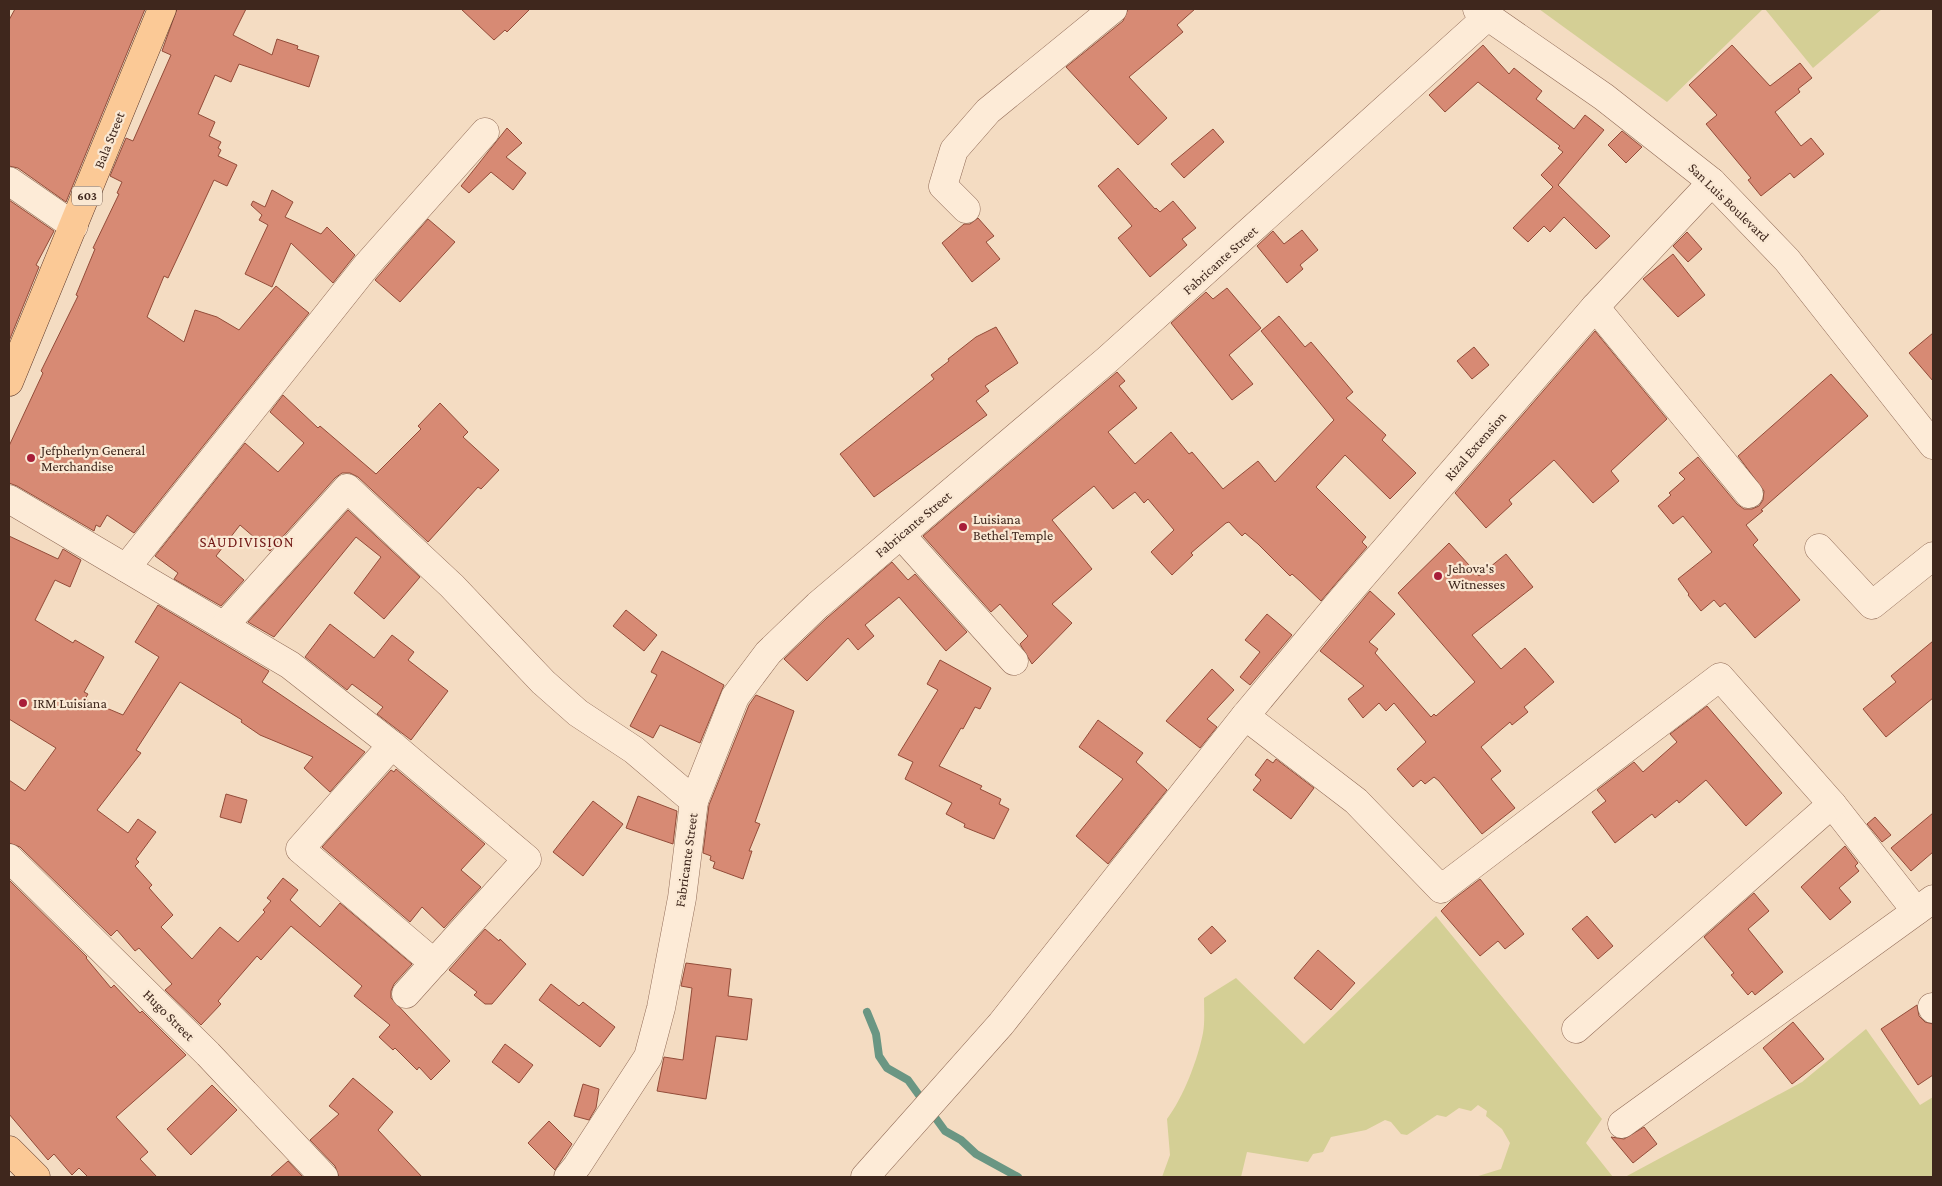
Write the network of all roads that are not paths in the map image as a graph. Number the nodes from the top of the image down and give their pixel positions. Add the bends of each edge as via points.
1 (162, 9) edge
2 (1113, 9) edge
3 (1482, 13) edge
4 (485, 132) dead end
5 (9, 181) edge
6 (1712, 182) junction
7 (966, 209) dead end
8 (74, 226) junction
9 (1595, 307) junction
10 (9, 382) edge
11 (1933, 445) edge
12 (1749, 494) dead end
13 (9, 499) edge
14 (901, 535) junction
15 (1819, 548) dead end
16 (1933, 556) edge
17 (126, 568) junction
18 (224, 626) junction
19 (1014, 661) dead end
20 (1245, 716) junction
21 (392, 745) junction
22 (694, 801) junction
23 (1832, 804) junction
24 (9, 858) edge
25 (1925, 905) edge
26 (434, 963) junction
27 (406, 994) dead end
28 (1576, 1029) dead end
29 (1622, 1124) dead end
30 (9, 1150) edge
31 (36, 1177) edge
32 (324, 1177) edge
33 (568, 1177) edge
34 (865, 1177) edge

1 - 8 main road, Bala Street / 603
2 - 7 street via 988,111 954,150 942,186
3 - 6 street, San Luis Boulevard via 1604,97
3 - 14 street, Fabricante Street via 1160,314
4 - 17 street via 367,265
5 - 8 street
6 - 9 street, Rizal Extension
6 - 11 street, San Luis Boulevard via 1787,260
8 - 10 main road, Bala Street / 603
9 - 12 street
9 - 20 street, Rizal Extension
13 - 17 street
14 - 19 street
14 - 22 street, Fabricante Street via 818,605 768,653 735,697
15 - 16 street via 1872,605
17 - 18 street
18 - 21 street via 290,665
18 - 22 street via 347,488 452,586 543,682 578,713 634,750
20 - 23 street via 1356,801 1441,889 1720,676
20 - 34 street, Rizal Extension via 1001,1024
21 - 26 street via 300,849
21 - 26 street via 527,859
22 - 33 street, Fabricante Street via 682,898 648,1057
23 - 25 street
23 - 28 street
24 - 32 street, Hugo Street via 208,1054
25 - 29 street
26 - 27 street
30 - 31 main road

